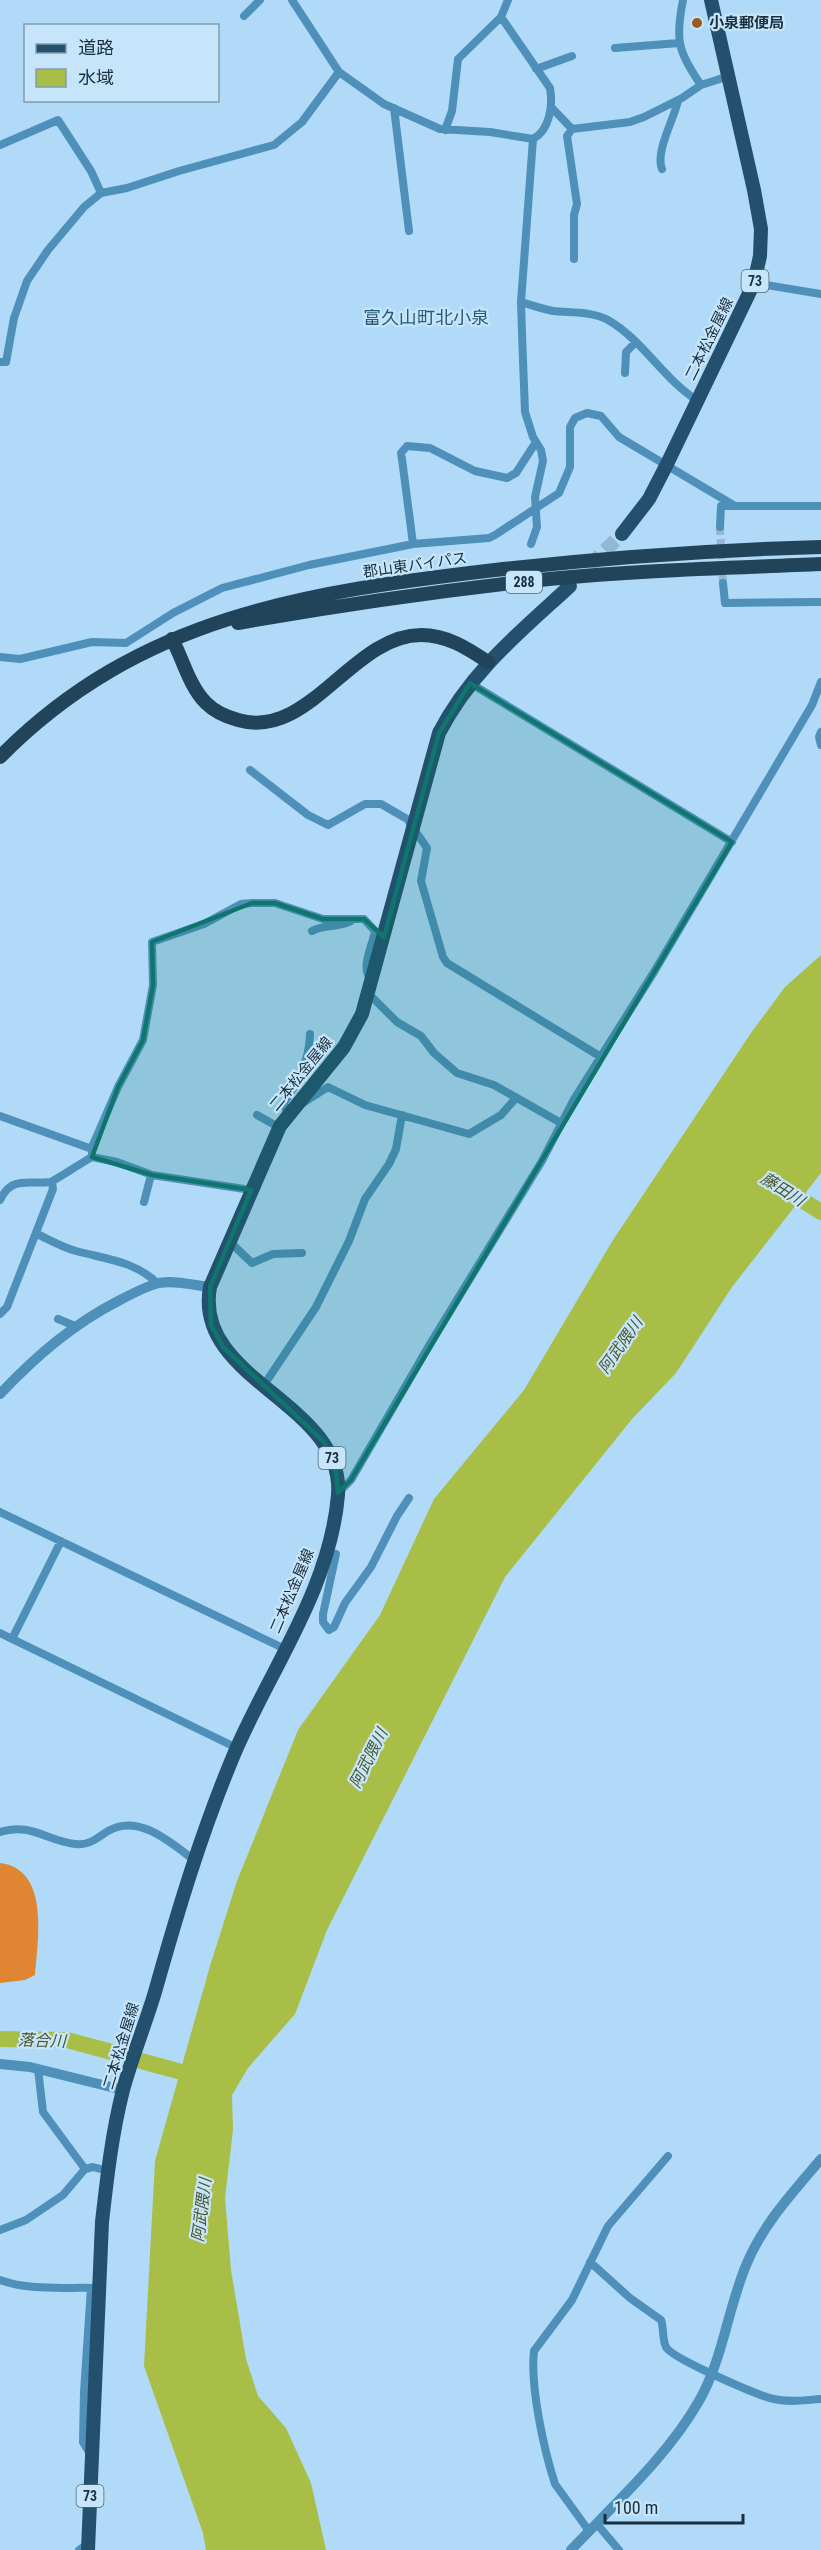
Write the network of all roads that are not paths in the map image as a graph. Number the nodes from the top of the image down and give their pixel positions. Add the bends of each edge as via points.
1 (260, 0) edge
2 (292, 0) edge
3 (508, 0) edge
4 (683, 0) edge
5 (711, 0) edge
6 (244, 16) dead end
7 (501, 17) junction
8 (679, 43) junction
9 (615, 48) dead end
10 (572, 56) dead end
11 (536, 69) junction
12 (339, 72) junction
13 (729, 76) junction
14 (701, 85) junction
15 (678, 101) junction
16 (394, 108) junction
17 (552, 108) junction
18 (572, 129) junction
19 (445, 130) junction
20 (533, 139) junction
21 (0, 145) edge
22 (662, 169) dead end
23 (101, 192) junction
24 (409, 231) dead end
25 (574, 259) dead end
26 (754, 283) junction
27 (821, 294) edge
28 (521, 302) junction
29 (635, 343) junction
30 (0, 362) edge
31 (625, 373) dead end
32 (698, 401) junction
33 (536, 442) junction
34 (667, 464) junction
35 (735, 506) junction
36 (821, 506) edge
37 (536, 508) junction
38 (720, 527) tunnel mouth
39 (622, 534) tunnel mouth
40 (413, 544) junction
41 (531, 544) dead end
42 (821, 547) edge
43 (821, 564) edge
44 (723, 583) tunnel mouth
45 (570, 586) dead end
46 (821, 602) edge
47 (174, 642) junction
48 (0, 657) edge
49 (488, 662) junction
50 (821, 682) edge
51 (470, 683) junction
52 (821, 732) edge
53 (821, 745) edge
54 (0, 757) edge
55 (250, 770) dead end
56 (414, 827) junction
57 (732, 842) junction
58 (355, 919) junction
59 (312, 932) dead end
60 (370, 986) junction
61 (310, 1034) dead end
62 (601, 1057) junction
63 (516, 1098) junction
64 (293, 1110) junction
65 (257, 1115) dead end
66 (402, 1115) junction
67 (0, 1116) edge
68 (561, 1123) junction
69 (280, 1128) junction
70 (92, 1153) junction
71 (151, 1175) junction
72 (52, 1182) junction
73 (251, 1190) junction
74 (0, 1200) edge
75 (144, 1202) dead end
76 (37, 1234) junction
77 (229, 1241) junction
78 (302, 1252) dead end
79 (157, 1283) junction
80 (210, 1287) junction
81 (0, 1314) edge
82 (58, 1319) dead end
83 (75, 1326) junction
84 (264, 1386) junction
85 (0, 1394) edge
86 (338, 1493) junction
87 (409, 1498) dead end
88 (0, 1512) edge
89 (61, 1541) junction
90 (327, 1551) junction
91 (0, 1634) edge
92 (12, 1639) junction
93 (285, 1649) junction
94 (237, 1748) junction
95 (0, 1832) edge
96 (194, 1860) junction
97 (0, 2064) edge
98 (38, 2069) junction
99 (123, 2090) junction
100 (668, 2157) dead end
101 (821, 2159) edge
102 (85, 2169) junction
103 (108, 2171) junction
104 (0, 2230) edge
105 (590, 2262) junction
106 (0, 2280) edge
107 (95, 2288) junction
108 (712, 2374) junction
109 (821, 2399) edge
110 (592, 2527) junction
111 (85, 2548) edge
112 (571, 2550) edge
113 (619, 2550) edge

1 - 6 street
2 - 12 street
3 - 7 street
4 - 8 street
5 - 13 main road, 二本松金屋線 / 73
7 - 11 street
7 - 19 street via 458,59 452,111
8 - 9 street
8 - 14 street via 685,61
10 - 11 street
11 - 17 street via 550,88
12 - 16 street
12 - 23 street via 302,122 274,145 128,188
13 - 14 street
13 - 26 main road, 二本松金屋線 / 73 via 761,230
14 - 15 street
15 - 18 street via 630,122
15 - 22 street via 661,154
16 - 19 street
16 - 24 street
17 - 18 street
17 - 20 street via 541,135
18 - 25 street via 567,136 577,204
19 - 20 street
20 - 28 street
21 - 23 street via 58,120
23 - 30 street via 70,222 27,281 14,318 6,362
26 - 27 street
26 - 32 main road, 二本松金屋線 / 73
28 - 29 street via 551,311 603,318
28 - 33 street via 525,412
29 - 31 street via 626,352
29 - 32 street
32 - 34 main road, 二本松金屋線 / 73
33 - 37 street via 543,461
33 - 40 street via 516,473 507,477 475,471 430,448 407,446 402,459
34 - 35 street
34 - 37 street via 619,437 601,416 581,414 568,432 570,467 564,485 553,498
34 - 39 main road, 二本松金屋線 / 73 via 649,498
35 - 36 street
35 - 38 street via 721,506
37 - 40 street via 489,538
37 - 41 street via 537,527
40 - 48 street via 222,588 172,613 126,643 92,642 20,658
42 - 47 highway, 郡山東バイパス / 288 via 616,558 439,577 280,604 234,616
43 - 47 highway, 郡山東バイパス / 288 via 550,579 322,608 229,625
44 - 46 street via 725,603
45 - 49 main road, 二本松金屋線 / 73
47 - 49 highway via 194,687 206,703 231,718 250,723 272,722 293,713 375,651 406,637 444,639 464,646
47 - 54 highway, 郡山東バイパス / 288 via 99,676 71,694
49 - 51 main road, 二本松金屋線 / 73
50 - 57 street via 812,705
51 - 56 main road, 二本松金屋線 / 73 via 440,733
51 - 57 street
52 - 53 street
55 - 56 street via 308,815 328,825 374,803 390,809
56 - 60 main road, 二本松金屋線 / 73
56 - 62 street via 427,848 423,889 447,963
57 - 62 street
58 - 59 street
58 - 60 street via 364,919 374,927 366,971
58 - 70 street via 323,919 275,903 241,904 204,924 152,942 153,985 143,1041 118,1087
60 - 63 street via 397,1022 421,1036 457,1073 494,1085
60 - 64 main road, 二本松金屋線 / 73 via 362,1014 344,1047
61 - 64 street via 309,1052 300,1078 284,1103
62 - 68 street
63 - 66 street via 501,1115 469,1134
63 - 68 street
64 - 66 street via 328,1087 365,1105
64 - 69 main road, 二本松金屋線 / 73
65 - 69 street
66 - 84 street via 389,1164 365,1199 316,1307
67 - 70 street
68 - 86 street via 351,1480
69 - 73 main road, 二本松金屋線 / 73
70 - 71 street
70 - 72 street
71 - 73 street
71 - 75 street
72 - 74 street via 12,1185
72 - 76 street
73 - 77 main road, 二本松金屋線 / 73
76 - 79 street via 74,1250 132,1266
76 - 81 street via 7,1307
77 - 78 street via 252,1263 268,1255
77 - 80 main road, 二本松金屋線 / 73
79 - 80 street
79 - 83 street
80 - 84 main road, 二本松金屋線 / 73 via 208,1313 217,1339
82 - 83 street
83 - 85 street
84 - 86 main road, 二本松金屋線 / 73 via 324,1442 334,1465
86 - 90 main road, 二本松金屋線 / 73
87 - 90 street via 371,1567 329,1630 323,1623 323,1614 336,1554
88 - 89 street
89 - 92 street
89 - 93 street
90 - 93 main road, 二本松金屋線 / 73
91 - 92 street
92 - 94 street
93 - 94 main road, 二本松金屋線 / 73
94 - 96 main road, 二本松金屋線 / 73
95 - 96 street via 26,1829 74,1844 88,1844 117,1827 132,1826 156,1833
96 - 99 main road, 二本松金屋線 / 73
97 - 98 street
98 - 99 street
98 - 102 street via 43,2112
99 - 103 main road, 二本松金屋線 / 73
100 - 105 street via 608,2226
101 - 108 street via 778,2210 754,2248
102 - 103 street
102 - 104 street via 63,2195 26,2220
103 - 107 main road, 二本松金屋線 / 73
105 - 108 street via 661,2320 669,2352
105 - 110 street via 572,2300 538,2344 533,2358 540,2424 554,2480
106 - 107 street via 40,2288
107 - 111 main road, 二本松金屋線 / 73 via 92,2457
108 - 109 street via 773,2399
108 - 110 street via 672,2441
110 - 112 street
110 - 113 street

